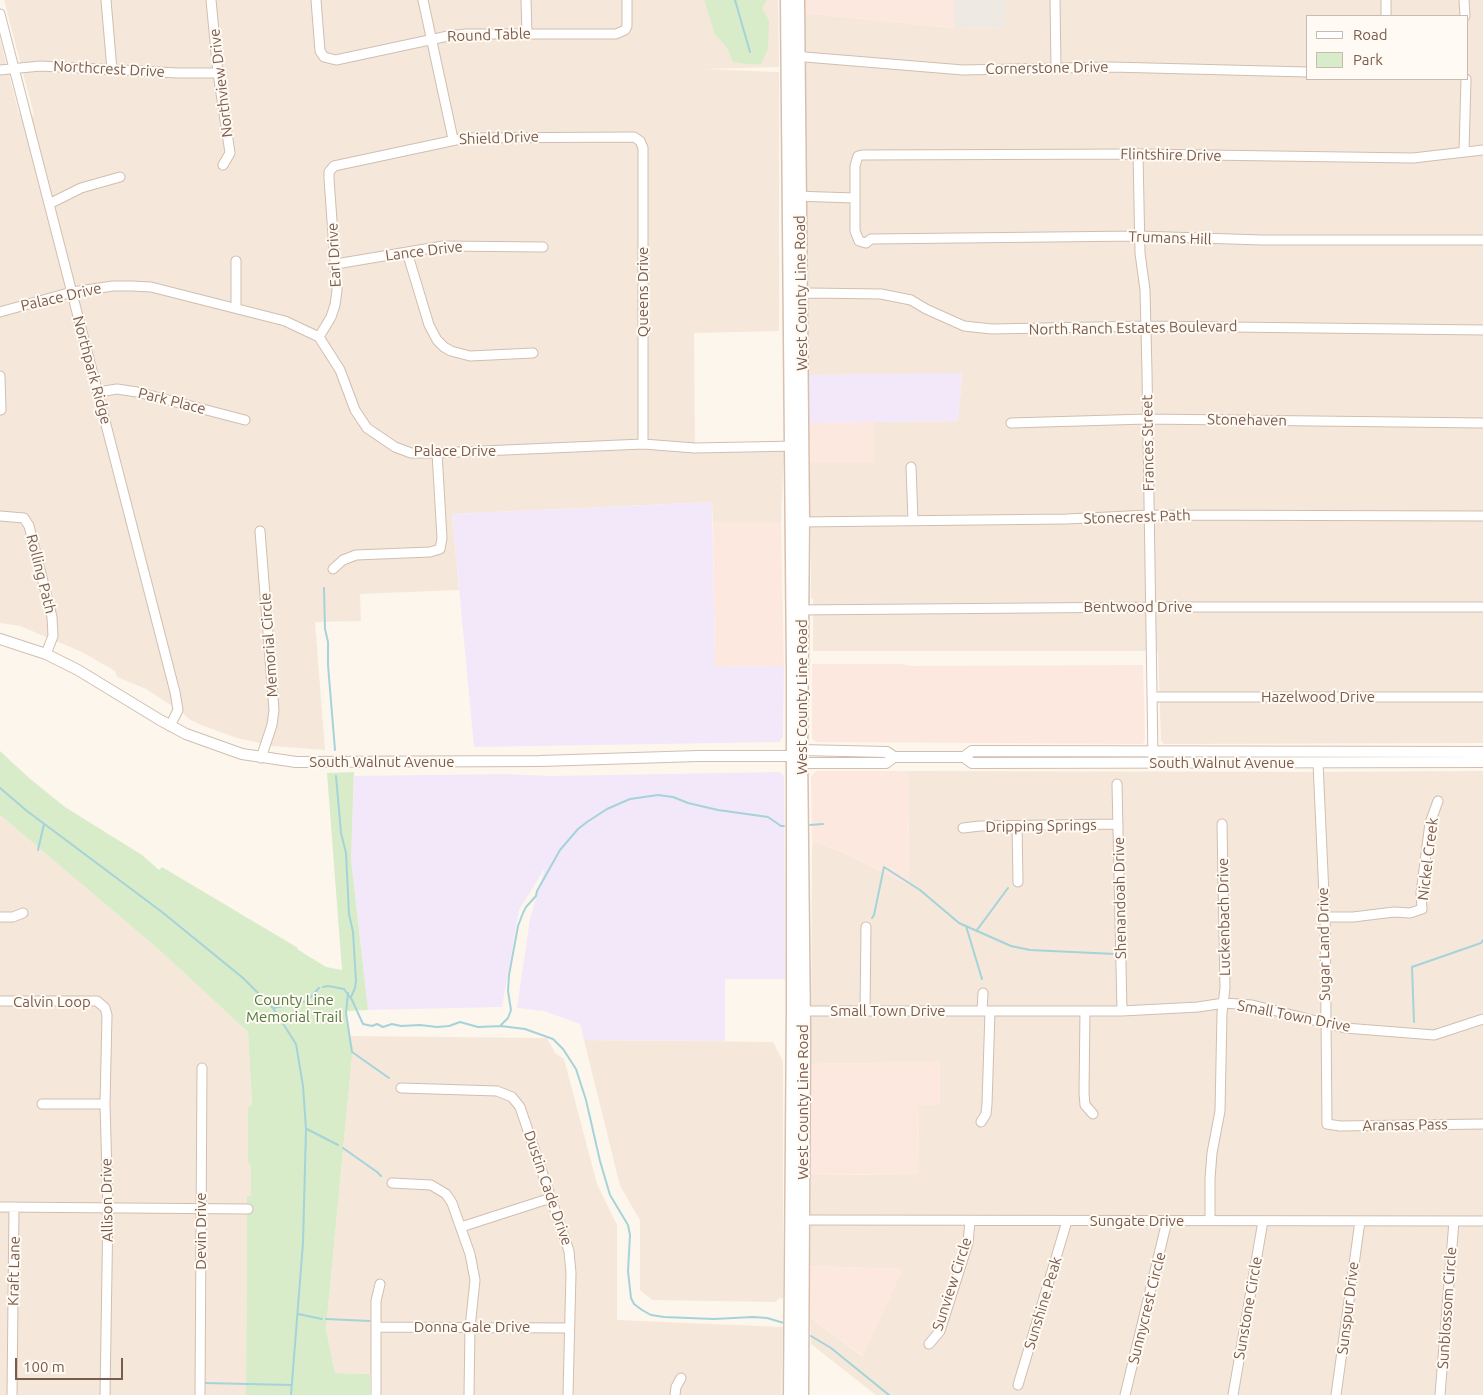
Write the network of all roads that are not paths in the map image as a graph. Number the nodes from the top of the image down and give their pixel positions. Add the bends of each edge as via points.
1 (106, 0) edge
2 (212, 0) edge
3 (316, 0) edge
4 (423, 0) edge
5 (526, 0) edge
6 (627, 0) edge
7 (787, 0) edge
8 (798, 0) edge
9 (1055, 0) edge
10 (1386, 0) edge
11 (1464, 0) edge
12 (0, 14) edge
13 (1386, 15) edge
14 (1465, 15) edge
15 (527, 33) junction
16 (431, 40) junction
17 (793, 56) junction
18 (1056, 67) junction
19 (14, 69) junction
20 (0, 70) edge
21 (112, 70) junction
22 (218, 72) junction
23 (1306, 72) edge
24 (1466, 80) edge
25 (453, 140) junction
26 (640, 140) joint
27 (1483, 150) edge
28 (1464, 151) junction
29 (1138, 154) junction
30 (223, 165) dead end
31 (331, 169) joint
32 (120, 177) dead end
33 (795, 196) junction
34 (855, 198) junction
35 (49, 204) junction
36 (1140, 236) junction
37 (1483, 240) edge
38 (543, 247) dead end
39 (407, 252) junction
40 (236, 261) dead end
41 (336, 264) junction
42 (72, 292) junction
43 (795, 294) junction
44 (236, 308) junction
45 (0, 312) edge
46 (1145, 326) junction
47 (1483, 330) edge
48 (319, 338) junction
49 (533, 353) dead end
50 (0, 376) edge
51 (98, 392) junction
52 (1, 410) dead end
53 (1147, 419) junction
54 (245, 420) dead end
55 (1011, 423) dead end
56 (1483, 423) edge
57 (643, 444) junction
58 (797, 446) junction
59 (437, 453) junction
60 (911, 467) dead end
61 (1149, 515) junction
62 (0, 516) edge
63 (1483, 516) edge
64 (913, 520) junction
65 (798, 522) junction
66 (260, 531) dead end
67 (333, 569) dead end
68 (1150, 607) junction
69 (1483, 608) edge
70 (798, 610) junction
71 (0, 639) edge
72 (46, 654) junction
73 (1152, 697) junction
74 (1483, 697) edge
75 (170, 726) junction
76 (1153, 751) junction
77 (1483, 752) edge
78 (798, 757) junction
79 (964, 757) junction
80 (261, 758) junction
81 (1483, 762) edge
82 (1152, 763) junction
83 (1318, 763) junction
84 (1117, 784) dead end
85 (1438, 801) dead end
86 (1118, 824) junction
87 (1222, 824) dead end
88 (1017, 826) junction
89 (963, 828) dead end
90 (1018, 882) dead end
91 (23, 913) dead end
92 (1324, 917) junction
93 (0, 918) edge
94 (866, 927) dead end
95 (983, 992) dead end
96 (0, 1001) edge
97 (1223, 1003) junction
98 (104, 1005) joint
99 (798, 1011) junction
100 (865, 1011) junction
101 (986, 1011) junction
102 (1085, 1011) junction
103 (1122, 1011) junction
104 (1481, 1020) edge
105 (1327, 1023) junction
106 (1483, 1030) edge
107 (202, 1068) dead end
108 (401, 1088) dead end
109 (42, 1104) dead end
110 (105, 1104) junction
111 (1093, 1114) dead end
112 (981, 1122) dead end
113 (1327, 1124) joint
114 (1483, 1124) edge
115 (392, 1183) dead end
116 (550, 1198) junction
117 (0, 1207) edge
118 (14, 1207) junction
119 (108, 1208) junction
120 (201, 1209) junction
121 (248, 1209) dead end
122 (797, 1220) junction
123 (1210, 1220) junction
124 (970, 1221) junction
125 (1067, 1221) junction
126 (1167, 1221) junction
127 (1263, 1221) junction
128 (1360, 1221) junction
129 (1454, 1221) junction
130 (1483, 1221) edge
131 (461, 1227) junction
132 (380, 1284) dead end
133 (797, 1306) junction
134 (376, 1327) junction
135 (470, 1328) junction
136 (569, 1328) junction
137 (929, 1344) dead end
138 (681, 1378) dead end
139 (1018, 1385) dead end
140 (12, 1395) edge
141 (105, 1395) edge
142 (200, 1395) edge
143 (376, 1395) edge
144 (469, 1395) edge
145 (568, 1395) edge
146 (675, 1395) edge
147 (790, 1395) edge
148 (802, 1395) edge
149 (1125, 1395) edge
150 (1233, 1395) edge
151 (1336, 1395) edge
152 (1440, 1395) edge

1 - 21 street
2 - 22 street, Northview Drive
3 - 16 street, Round Table via 319,47 324,57 336,60
4 - 16 street
5 - 15 street
6 - 15 street, Round Table via 627,26 621,33
7 - 17 main road, West County Line Road
8 - 17 main road, West County Line Road
9 - 18 street
10 - 13 street
11 - 14 street
12 - 19 street, Northpark Ridge
15 - 16 street, Round Table via 466,34
16 - 25 street
17 - 18 street, Cornerstone Drive via 963,70
17 - 33 main road, West County Line Road
18 - 23 street, Cornerstone Drive
19 - 20 street, Northcrest Drive
19 - 21 street, Northcrest Drive via 40,66
19 - 35 street, Northpark Ridge
21 - 22 street, Northcrest Drive
22 - 30 street, Northview Drive via 230,153
24 - 28 street
25 - 26 street, Shield Drive via 487,137 634,137
25 - 31 street, Shield Drive via 337,165
26 - 57 street, Queens Drive via 643,148
27 - 28 street, Flintshire Drive
28 - 29 street, Flintshire Drive via 1413,158
29 - 34 street, Flintshire Drive via 868,154 858,156 855,166
29 - 36 street, Frances Street
31 - 41 street, Earl Drive via 329,179
32 - 35 street via 81,188
33 - 34 street
33 - 43 main road, West County Line Road
34 - 36 street, Trumans Hill via 855,230 859,241 866,243 871,239
35 - 42 street, Northpark Ridge
36 - 37 street, Trumans Hill
36 - 46 street, Frances Street
38 - 39 street, Lance Drive via 453,245
39 - 41 street, Lance Drive
39 - 49 street via 429,324 444,347 470,356
40 - 44 street
41 - 48 street, Earl Drive via 336,306
42 - 44 street, Palace Drive via 113,286 151,287
42 - 45 street, Palace Drive
42 - 51 street, Northpark Ridge
43 - 46 street, North Ranch Estates Boulevard via 882,294 911,300 955,323 982,328 1028,330
43 - 58 main road, West County Line Road
44 - 48 street, Palace Drive via 285,321
46 - 47 street, North Ranch Estates Boulevard
46 - 53 street, Frances Street
48 - 59 street, Palace Drive via 332,355 355,410 367,428 395,447 411,452
50 - 52 street
51 - 54 street, Park Place via 117,389 137,392
51 - 75 street, Northpark Ridge via 175,692 178,710
53 - 55 street, Stonehaven
53 - 56 street, Stonehaven
53 - 61 street, Frances Street
57 - 58 street, Palace Drive via 695,448
57 - 59 street, Palace Drive
58 - 65 main road, West County Line Road
59 - 67 street via 440,549 356,555
60 - 64 street
61 - 63 street, Stonecrest Path
61 - 64 street, Stonecrest Path
61 - 68 street, Frances Street
62 - 72 street, Rolling Path via 24,518 29,526 52,617 52,636
64 - 65 street, Stonecrest Path
65 - 70 main road, West County Line Road
66 - 80 street, Memorial Circle via 274,710
68 - 69 street, Bentwood Drive
68 - 70 street, Bentwood Drive
68 - 73 street, Frances Street
70 - 78 main road, West County Line Road
71 - 72 street, South Walnut Avenue
72 - 75 street, South Walnut Avenue
73 - 74 street, Hazelwood Drive
73 - 76 street, Frances Street
75 - 80 street, South Walnut Avenue via 224,748
76 - 77 street, South Walnut Avenue
76 - 79 street, South Walnut Avenue via 972,751
76 - 82 street, Frances Street
78 - 79 street, South Walnut Avenue via 886,763 894,757
78 - 80 street, South Walnut Avenue via 305,763
78 - 99 main road, West County Line Road
79 - 82 street, South Walnut Avenue via 972,763
81 - 83 street, South Walnut Avenue
82 - 83 street, South Walnut Avenue
83 - 92 street, Sugar Land Drive
84 - 86 street, Shenandoah Drive
85 - 92 street, Nickel Creek via 1429,832 1422,909 1353,918
86 - 88 street, Dripping Springs
86 - 103 street, Shenandoah Drive
87 - 97 street, Luckenbach Drive
88 - 89 street, Dripping Springs
88 - 90 street
91 - 93 street via 13,918
92 - 105 street, Sugar Land Drive
94 - 100 street
95 - 101 street
96 - 98 street, Calvin Loop via 94,1001
97 - 103 street, Small Town Drive
97 - 105 street, Small Town Drive via 1252,1005
97 - 123 street, Luckenbach Drive via 1220,1111 1212,1153
98 - 110 street, Allison Drive via 107,1015
99 - 100 street, Small Town Drive
99 - 122 main road, West County Line Road
100 - 101 street, Small Town Drive
101 - 102 street, Small Town Drive
101 - 112 street via 988,1104
102 - 103 street, Small Town Drive
102 - 111 street via 1085,1105
104 - 105 street, Small Town Drive via 1434,1035 1345,1028
104 - 106 street
105 - 113 street, Sugar Land Drive
107 - 120 street, Devin Drive
108 - 116 street, Dustin Cade Drive via 497,1091 512,1097 523,1114
109 - 110 street
110 - 119 street, Allison Drive
113 - 114 street, Aransas Pass
115 - 131 street via 426,1184 441,1190 452,1203
116 - 131 street
116 - 136 street, Dustin Cade Drive via 569,1251
117 - 118 street
118 - 119 street
118 - 140 street, Kraft Lane
119 - 120 street
119 - 141 street, Allison Drive
120 - 121 street
120 - 142 street, Devin Drive
122 - 124 street, Sungate Drive
122 - 133 main road, West County Line Road
123 - 126 street, Sungate Drive
123 - 127 street, Sungate Drive
124 - 125 street, Sungate Drive
124 - 137 street, Sunview Circle via 968,1242 940,1331
125 - 126 street, Sungate Drive
125 - 139 street, Sunshine Peak
126 - 149 street, Sunnycrest Circle
127 - 128 street, Sungate Drive
127 - 150 street, Sunstone Circle
128 - 129 street, Sungate Drive
128 - 151 street, Sunspur Drive
129 - 130 street, Sungate Drive
129 - 152 street, Sunblossom Circle
131 - 135 street via 475,1280
132 - 134 street
133 - 147 main road, West County Line Road
133 - 148 main road, West County Line Road
134 - 135 street, Donna Gale Drive
134 - 143 street
135 - 136 street, Donna Gale Drive
135 - 144 street
136 - 145 street, Dustin Cade Drive
138 - 146 street

